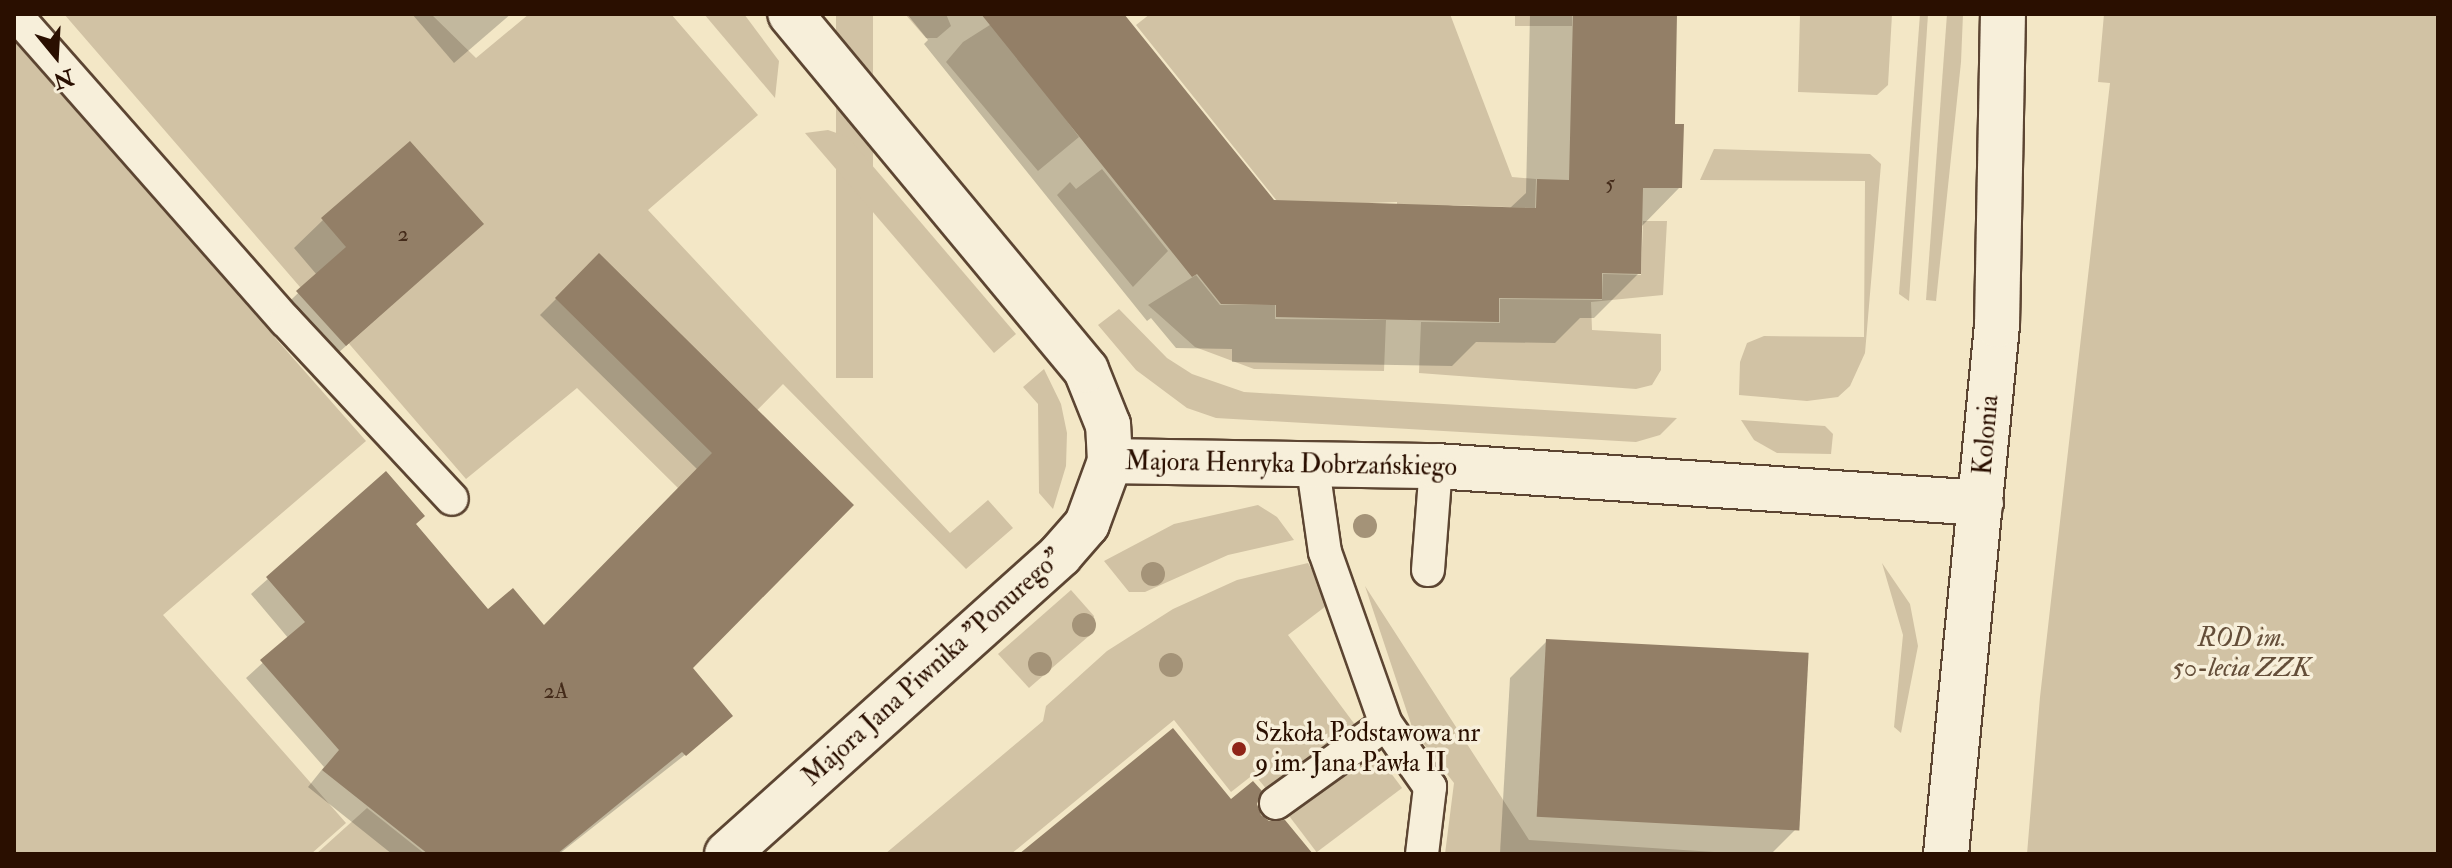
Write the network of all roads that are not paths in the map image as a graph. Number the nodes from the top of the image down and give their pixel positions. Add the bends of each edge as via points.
1 (15, 14) edge
2 (790, 14) edge
3 (2003, 14) edge
4 (1110, 461) junction
5 (1312, 461) junction
6 (1436, 466) junction
7 (452, 499) dead end
8 (1981, 503) junction
9 (1428, 570) dead end
10 (1386, 724) junction
11 (1276, 803) dead end
12 (727, 854) edge
13 (1422, 854) edge
14 (1946, 854) edge

1 - 7 lane via 286,321
2 - 4 street, Majora Henryka Dobrzańskiego via 1086,370 1102,401
3 - 8 street, Kolonia via 1997,325
4 - 5 street, Majora Henryka Dobrzańskiego
4 - 12 street, Majora Jana Piwnika "Ponurego" via 1087,524 1060,555
5 - 6 street, Majora Henryka Dobrzańskiego
5 - 10 lane via 1325,552
6 - 8 street, Majora Henryka Dobrzańskiego
6 - 9 lane
8 - 14 street, Kolonia
10 - 11 lane
10 - 13 lane via 1430,787

